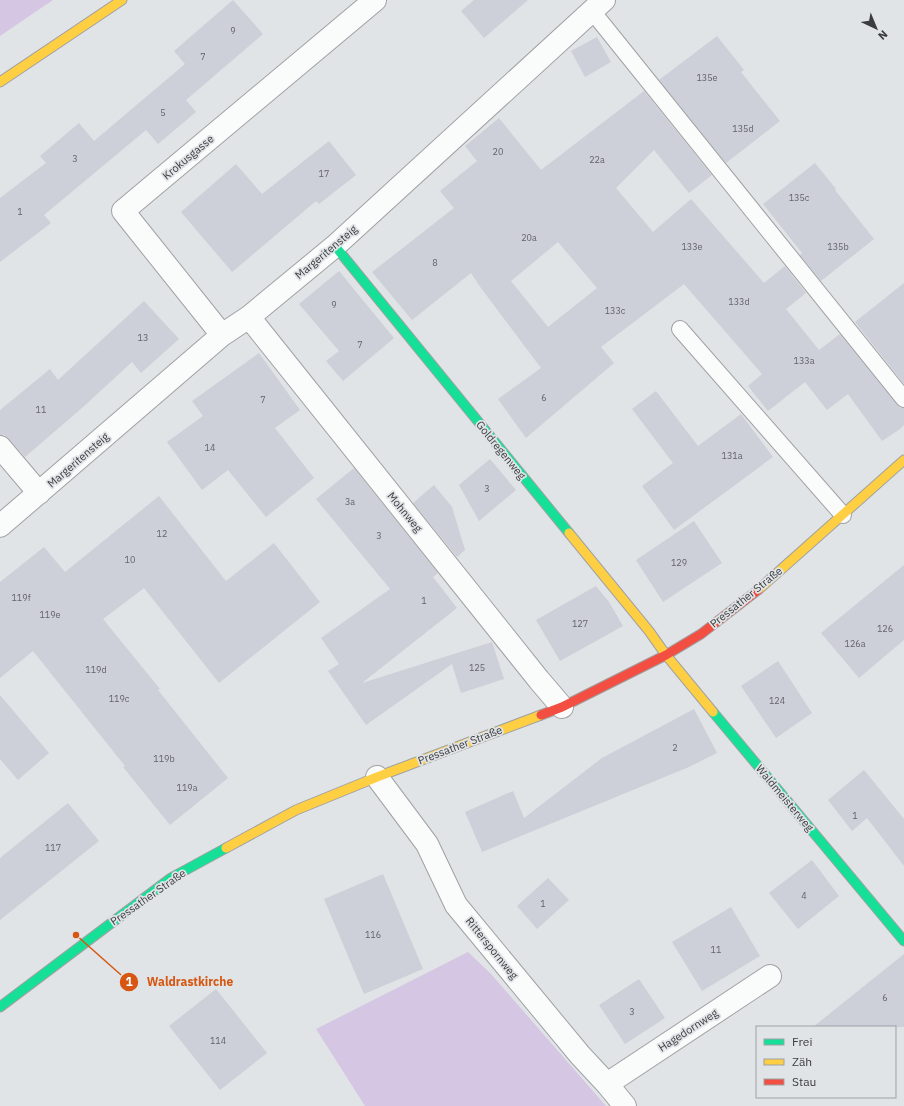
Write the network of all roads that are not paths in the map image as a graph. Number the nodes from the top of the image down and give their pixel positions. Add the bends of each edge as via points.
1 (122, 0) edge
2 (374, 0) edge
3 (598, 6) edge
4 (0, 82) edge
5 (335, 246) junction
6 (249, 316) junction
7 (680, 329) dead end
8 (222, 335) junction
9 (904, 400) edge
10 (0, 447) edge
11 (904, 460) edge
12 (39, 494) junction
13 (843, 515) junction
14 (0, 526) edge
15 (666, 654) junction
16 (562, 707) junction
17 (377, 777) junction
18 (904, 941) edge
19 (770, 976) dead end
20 (0, 1007) edge
21 (607, 1084) junction
22 (625, 1106) edge

1 - 4 street
2 - 8 street, Krokusgasse via 123,211
3 - 5 street, Margeritensteig
3 - 9 lane
5 - 6 street, Margeritensteig
5 - 15 street, Goldregenweg
6 - 8 street, Margeritensteig
6 - 16 street, Mohnweg
7 - 13 lane
8 - 12 street, Margeritensteig
10 - 12 street, Margeritensteig
11 - 13 street, Pressather Straße
12 - 14 street, Margeritensteig
13 - 15 street, Pressather Straße via 753,594 701,634
15 - 16 street, Pressather Straße
15 - 18 street, Waldmeisterweg
16 - 17 street, Pressather Straße
17 - 20 street, Pressather Straße via 296,810 171,878
17 - 21 street, Ritterspornweg via 427,844 456,904 580,1055
19 - 21 street, Hagedornweg
21 - 22 street, Ritterspornweg

